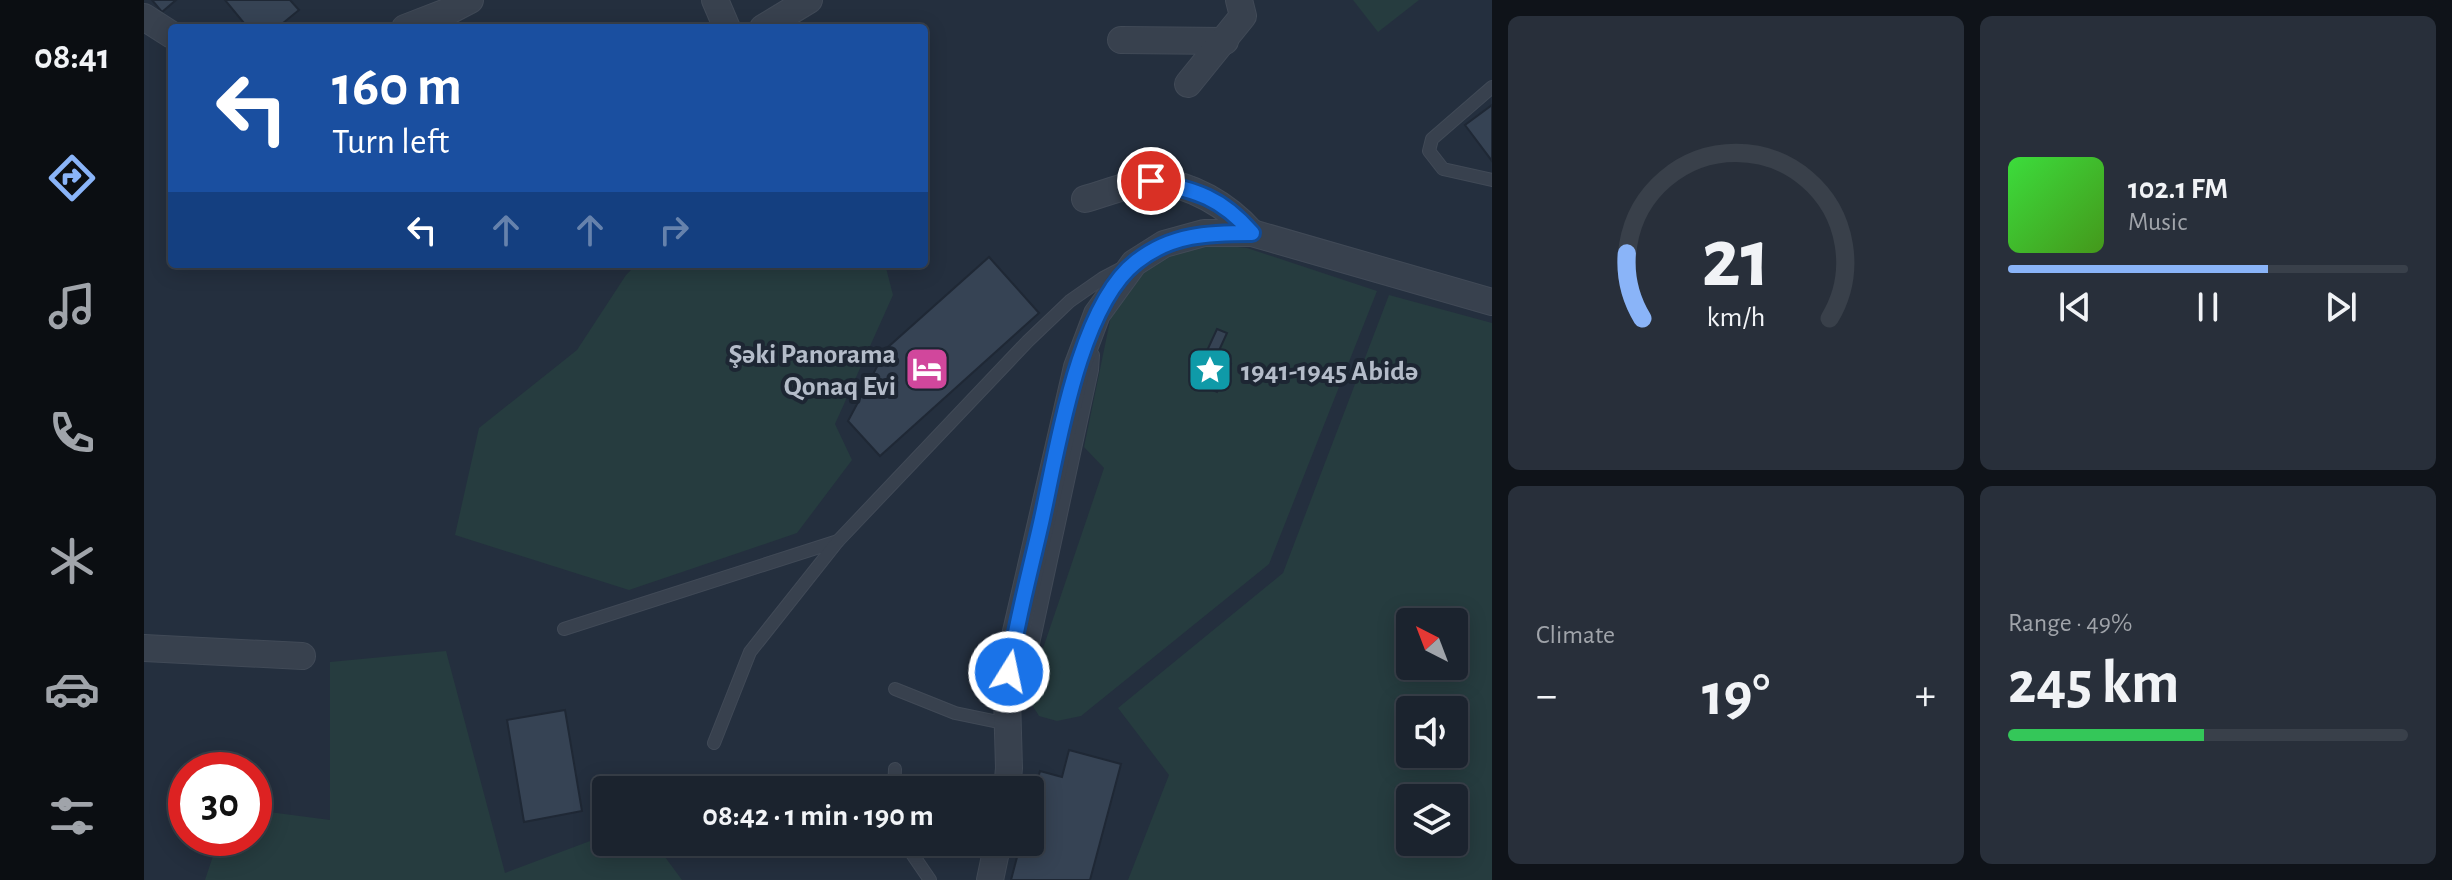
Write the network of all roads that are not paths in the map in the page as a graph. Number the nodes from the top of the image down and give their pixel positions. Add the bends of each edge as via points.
1 (470, 0) edge
2 (715, 0) edge
3 (809, 0) edge
4 (1239, 0) edge
5 (144, 17) edge
6 (415, 24) edge
7 (725, 24) edge
8 (770, 24) edge
9 (168, 32) edge
10 (1121, 40) dead end
11 (1225, 41) junction
12 (1188, 84) dead end
13 (1492, 87) edge
14 (1492, 180) edge
15 (1085, 199) dead end
16 (1252, 233) junction
17 (1134, 263) junction
18 (1492, 302) edge
19 (1085, 344) junction
20 (838, 541) junction
21 (564, 629) dead end
22 (144, 648) edge
23 (302, 656) dead end
24 (1028, 667) dead end
25 (895, 689) dead end
26 (1008, 724) junction
27 (714, 743) dead end
28 (895, 769) dead end
29 (895, 776) edge
30 (1008, 776) edge
31 (914, 856) edge
32 (995, 856) edge
33 (930, 880) edge
34 (990, 880) edge

1 - 6 street
2 - 7 street
3 - 8 street
4 - 11 street via 1243,16
5 - 9 street
10 - 11 street
11 - 12 street
13 - 14 lane via 1432,139 1429,151 1443,169
15 - 16 street via 1151,181 1220,202
16 - 17 street via 1204,233 1164,244
16 - 18 street
17 - 19 street via 1109,294
17 - 20 lane via 1060,310
19 - 24 lane via 1093,355 1092,370
19 - 26 street via 1012,649
20 - 21 lane
20 - 27 lane via 750,652
22 - 23 street
25 - 26 lane via 955,713
26 - 30 street
28 - 29 lane
31 - 33 lane
32 - 34 street

